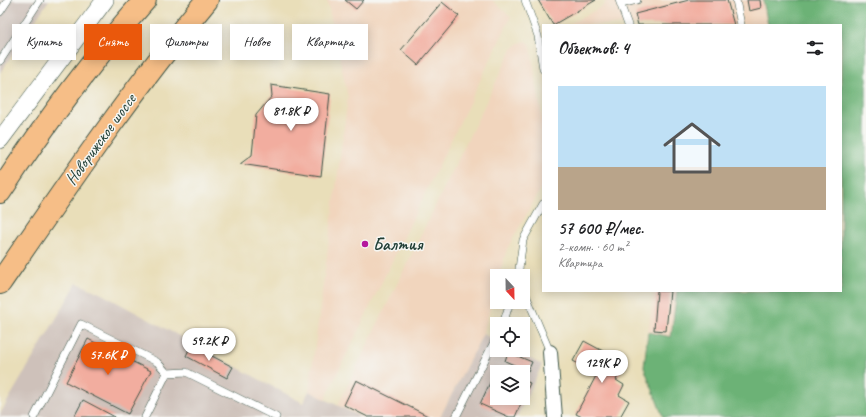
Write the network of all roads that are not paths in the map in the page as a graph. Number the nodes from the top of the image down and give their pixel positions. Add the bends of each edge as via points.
1 (8, 0) edge
2 (40, 0) edge
3 (105, 0) edge
4 (145, 0) edge
5 (207, 0) edge
6 (524, 0) edge
7 (637, 0) edge
8 (736, 0) edge
9 (620, 2) edge
10 (0, 12) edge
11 (628, 24) edge
12 (741, 24) edge
13 (0, 61) edge
14 (542, 62) edge
15 (0, 140) edge
16 (0, 192) edge
17 (542, 206) edge
18 (519, 269) edge
19 (0, 283) edge
20 (530, 305) edge
21 (490, 350) edge
22 (550, 352) joint
23 (167, 373) junction
24 (272, 416) edge
25 (34, 417) edge
26 (145, 417) edge
27 (456, 417) edge
28 (555, 417) edge

1 - 10 lane
2 - 13 lane
3 - 15 street
4 - 16 highway via 59,106
5 - 19 highway, Новорижское шоссе via 134,91
6 - 14 lane via 538,36
7 - 9 lane
8 - 12 lane
9 - 11 lane
17 - 18 lane via 523,240
20 - 22 lane
21 - 27 lane
22 - 28 street
23 - 24 lane via 186,372
23 - 25 lane via 157,362 81,324
23 - 26 lane

